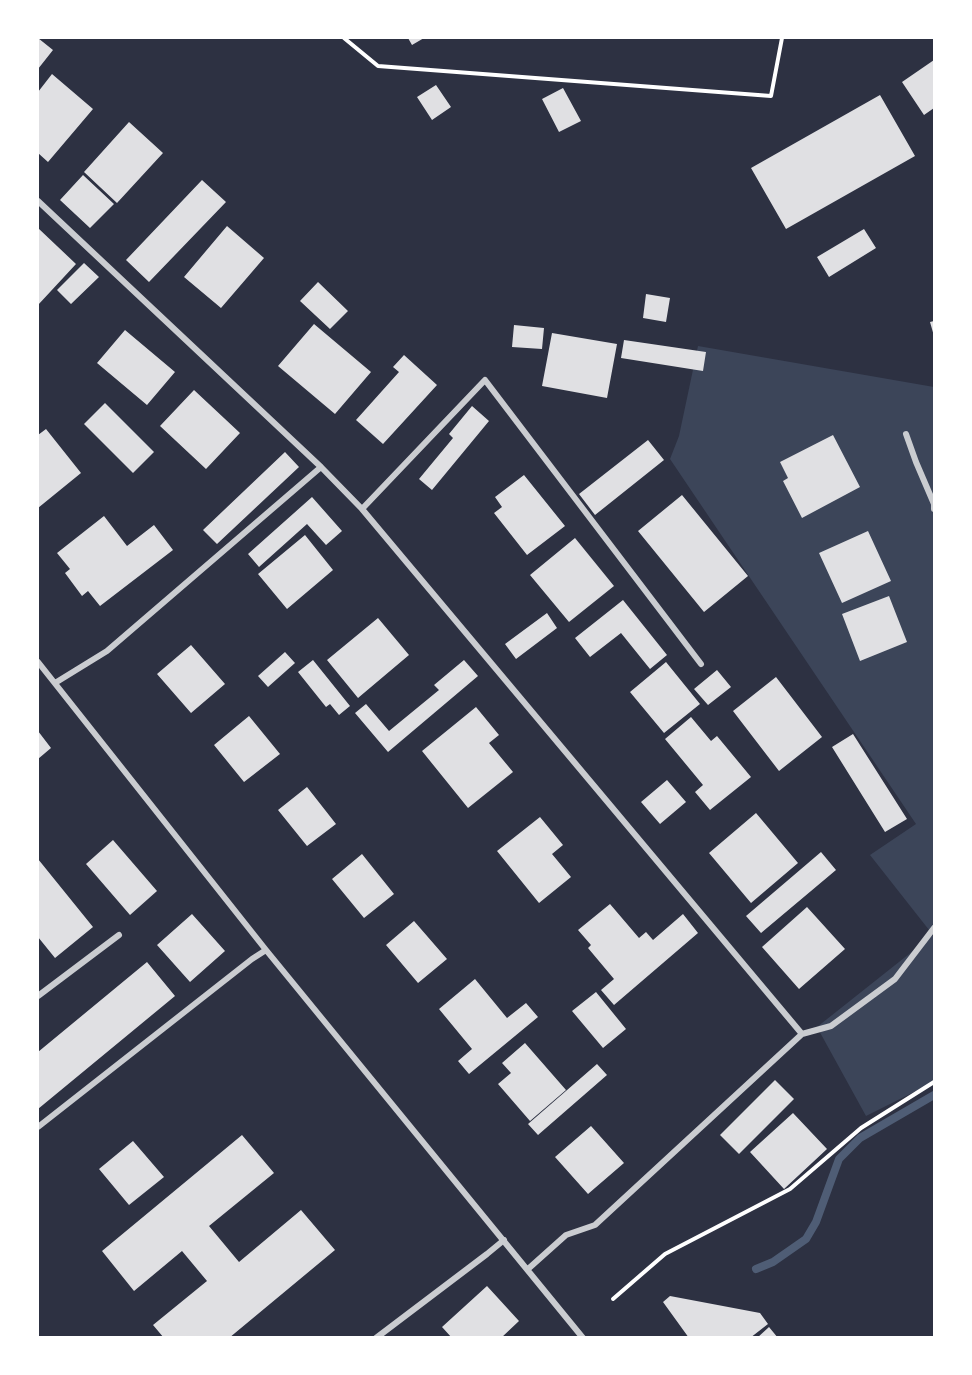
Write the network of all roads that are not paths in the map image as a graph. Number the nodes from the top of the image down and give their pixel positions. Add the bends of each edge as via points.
1 (38, 201) edge
2 (906, 434) dead end
3 (321, 467) junction
4 (362, 508) junction
5 (934, 509) edge
6 (38, 662) edge
7 (701, 664) dead end
8 (55, 683) junction
9 (934, 927) edge
10 (119, 934) dead end
11 (266, 950) junction
12 (38, 996) edge
13 (802, 1034) junction
14 (38, 1127) edge
15 (504, 1240) junction
16 (528, 1269) junction
17 (376, 1338) edge
18 (583, 1338) edge

1 - 3 street
2 - 5 street
3 - 4 street
3 - 8 street via 106,651
4 - 7 street via 485,380
4 - 13 street
6 - 8 street
8 - 11 street
9 - 13 street via 895,979 831,1026
10 - 12 street
11 - 14 street
11 - 15 street
13 - 16 street via 595,1225 566,1235
15 - 16 street
15 - 17 street
16 - 18 street

